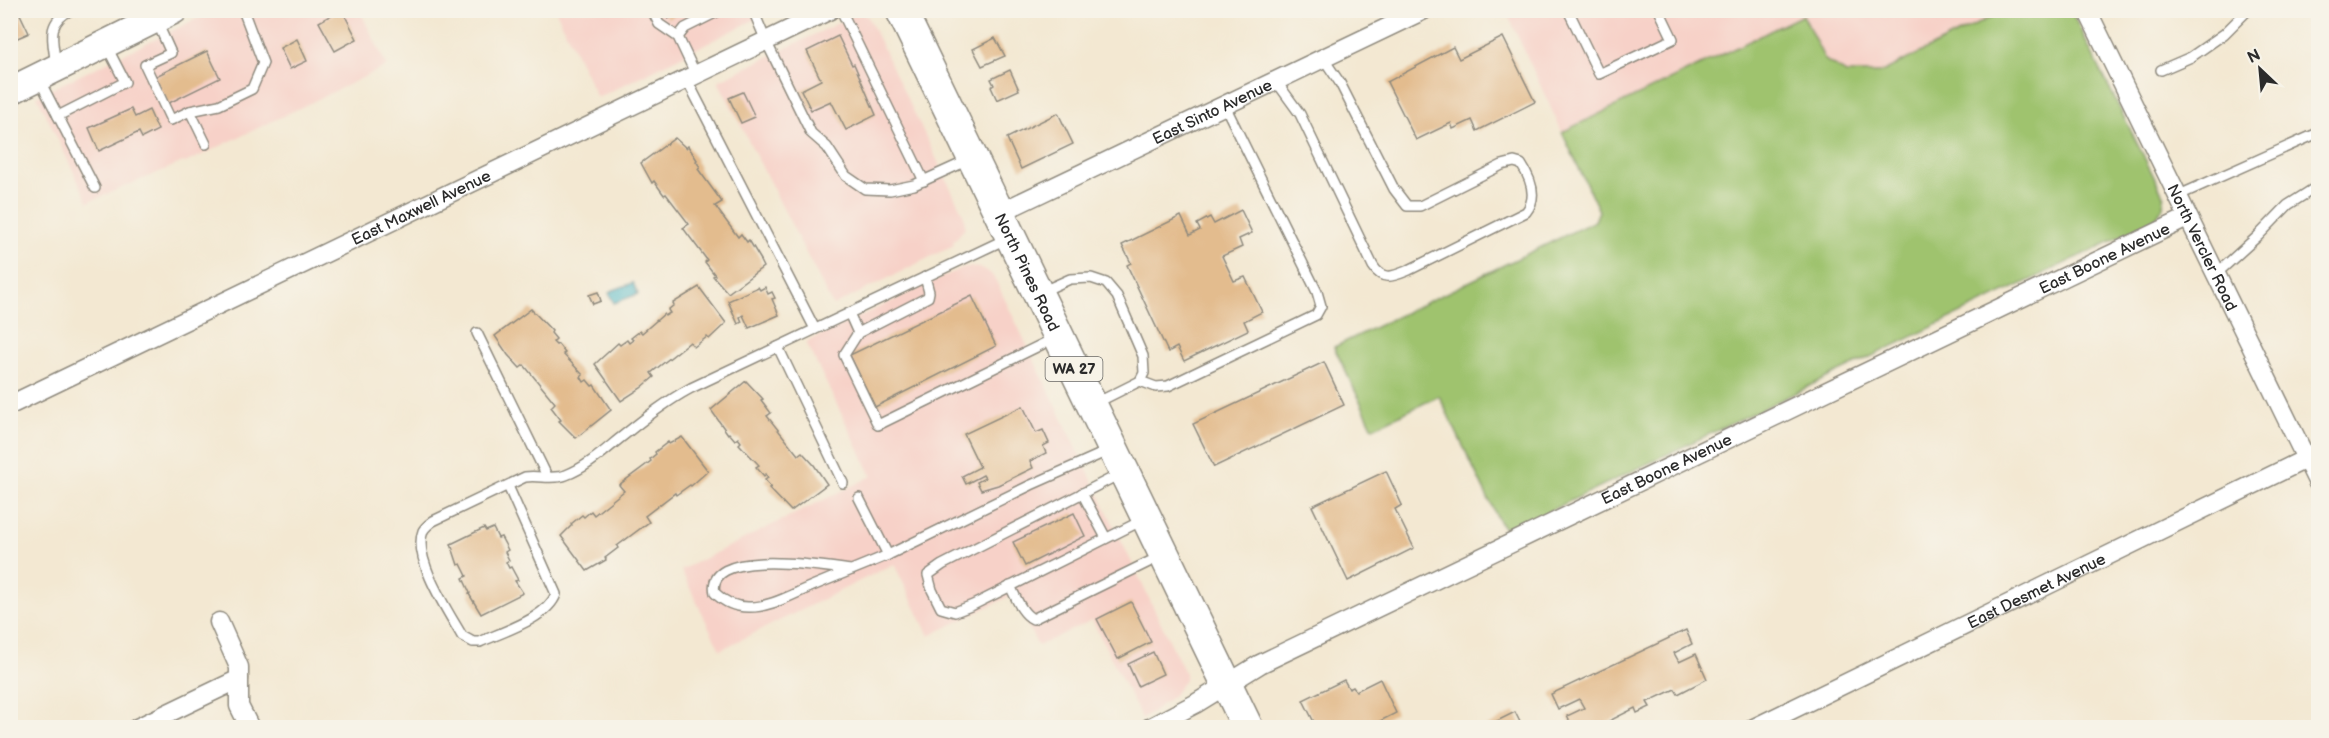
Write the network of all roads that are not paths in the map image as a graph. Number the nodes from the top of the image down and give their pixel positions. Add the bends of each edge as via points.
1 (71, 10) edge
2 (243, 10) edge
3 (652, 10) edge
4 (721, 10) edge
5 (753, 10) edge
6 (830, 10) edge
7 (841, 10) edge
8 (901, 10) edge
9 (1424, 10) edge
10 (1568, 10) edge
11 (1659, 10) edge
12 (2087, 10) edge
13 (2248, 10) edge
14 (165, 15) edge
15 (678, 37) junction
16 (766, 41) junction
17 (106, 44) junction
18 (1323, 58) junction
19 (2161, 70) dead end
20 (47, 73) junction
21 (692, 78) junction
22 (1276, 81) junction
23 (10, 91) edge
24 (1225, 106) junction
25 (190, 111) junction
26 (58, 116) junction
27 (2319, 132) edge
28 (206, 144) dead end
29 (972, 158) junction
30 (924, 181) junction
31 (2319, 186) edge
32 (95, 188) dead end
33 (2177, 196) junction
34 (2187, 218) junction
35 (1004, 225) junction
36 (2216, 275) junction
37 (925, 277) junction
38 (1037, 294) junction
39 (849, 313) junction
40 (815, 329) junction
41 (477, 333) dead end
42 (858, 333) junction
43 (1057, 337) junction
44 (778, 347) junction
45 (1140, 381) junction
46 (10, 405) edge
47 (1091, 406) junction
48 (2313, 456) edge
49 (1118, 460) junction
50 (548, 476) junction
51 (843, 483) dead end
52 (2319, 483) edge
53 (508, 486) junction
54 (1082, 493) junction
55 (859, 498) dead end
56 (1147, 518) junction
57 (1106, 538) junction
58 (1164, 554) junction
59 (888, 555) junction
60 (852, 570) junction
61 (1010, 586) junction
62 (219, 622) dead end
63 (239, 679) junction
64 (1227, 683) junction
65 (137, 728) edge
66 (250, 728) edge
67 (1149, 728) edge
68 (1248, 728) edge
69 (1754, 728) edge

1 - 20 lane via 55,21
2 - 25 lane via 263,63 252,89 219,105
3 - 15 lane via 659,24
4 - 15 lane via 685,28
5 - 16 lane
6 - 16 street, East Maxwell Avenue
7 - 30 lane
8 - 29 main road, North Pines Road / WA 27
9 - 18 street, East Sinto Avenue
10 - 11 lane via 1599,74 1672,39
12 - 33 street, North Vercler Road
13 - 19 lane via 2224,34 2191,57
14 - 17 street
14 - 25 lane via 171,53 145,65 171,120
15 - 21 lane
16 - 21 street, East Maxwell Avenue
16 - 30 lane via 811,133 827,147 846,176 865,189 890,190
17 - 20 street
17 - 26 lane via 125,82
18 - 22 street, East Sinto Avenue
18 - 22 lane via 1407,206 1420,206 1514,162 1521,164 1530,181 1531,206 1409,270 1383,277 1373,266 1300,114
20 - 23 street
20 - 26 lane
21 - 40 lane
21 - 46 street, East Maxwell Avenue
22 - 24 street, East Sinto Avenue
24 - 35 street, East Sinto Avenue
24 - 45 lane via 1321,306 1316,315 1168,386 1156,387
25 - 28 lane
26 - 32 lane
27 - 33 lane
29 - 30 lane
29 - 35 main road, North Pines Road / WA 27
31 - 36 lane via 2288,205
33 - 34 street, North Vercler Road
34 - 36 street, North Vercler Road
34 - 64 street, East Boone Avenue
35 - 37 lane
35 - 38 main road, North Pines Road / WA 27
36 - 48 street, North Vercler Road
37 - 39 lane
37 - 42 lane via 928,297
38 - 43 main road, North Pines Road / WA 27
38 - 45 lane via 1070,279 1091,278 1106,283 1117,296 1143,356 1144,373
39 - 40 lane
39 - 42 lane
40 - 44 lane
41 - 50 lane
42 - 43 lane via 844,355 878,425
43 - 47 main road, North Pines Road / WA 27
44 - 50 lane via 671,399 586,465 564,476
44 - 51 lane
45 - 47 lane
47 - 49 main road, North Pines Road / WA 27
48 - 52 street, North Vercler Road
48 - 69 street, East Desmet Avenue
49 - 54 lane
49 - 56 main road, North Pines Road / WA 27
49 - 59 lane via 1030,485
50 - 53 lane via 525,477
53 - 53 lane via 556,594 544,612 480,642 472,642 462,636 434,585 424,561 423,531 433,521
54 - 57 lane
54 - 61 lane via 928,575 941,608 955,612
55 - 59 lane
56 - 57 lane
56 - 58 main road, North Pines Road / WA 27
57 - 61 lane
58 - 61 lane via 1033,619
58 - 64 main road, North Pines Road / WA 27
59 - 60 lane
60 - 60 lane via 783,599 748,608 721,599 713,586 722,572 750,564 782,562
62 - 63 street via 239,666
63 - 65 street
63 - 66 street via 239,706
64 - 67 street, East Boone Avenue via 1195,705
64 - 68 main road, North Pines Road / WA 27

